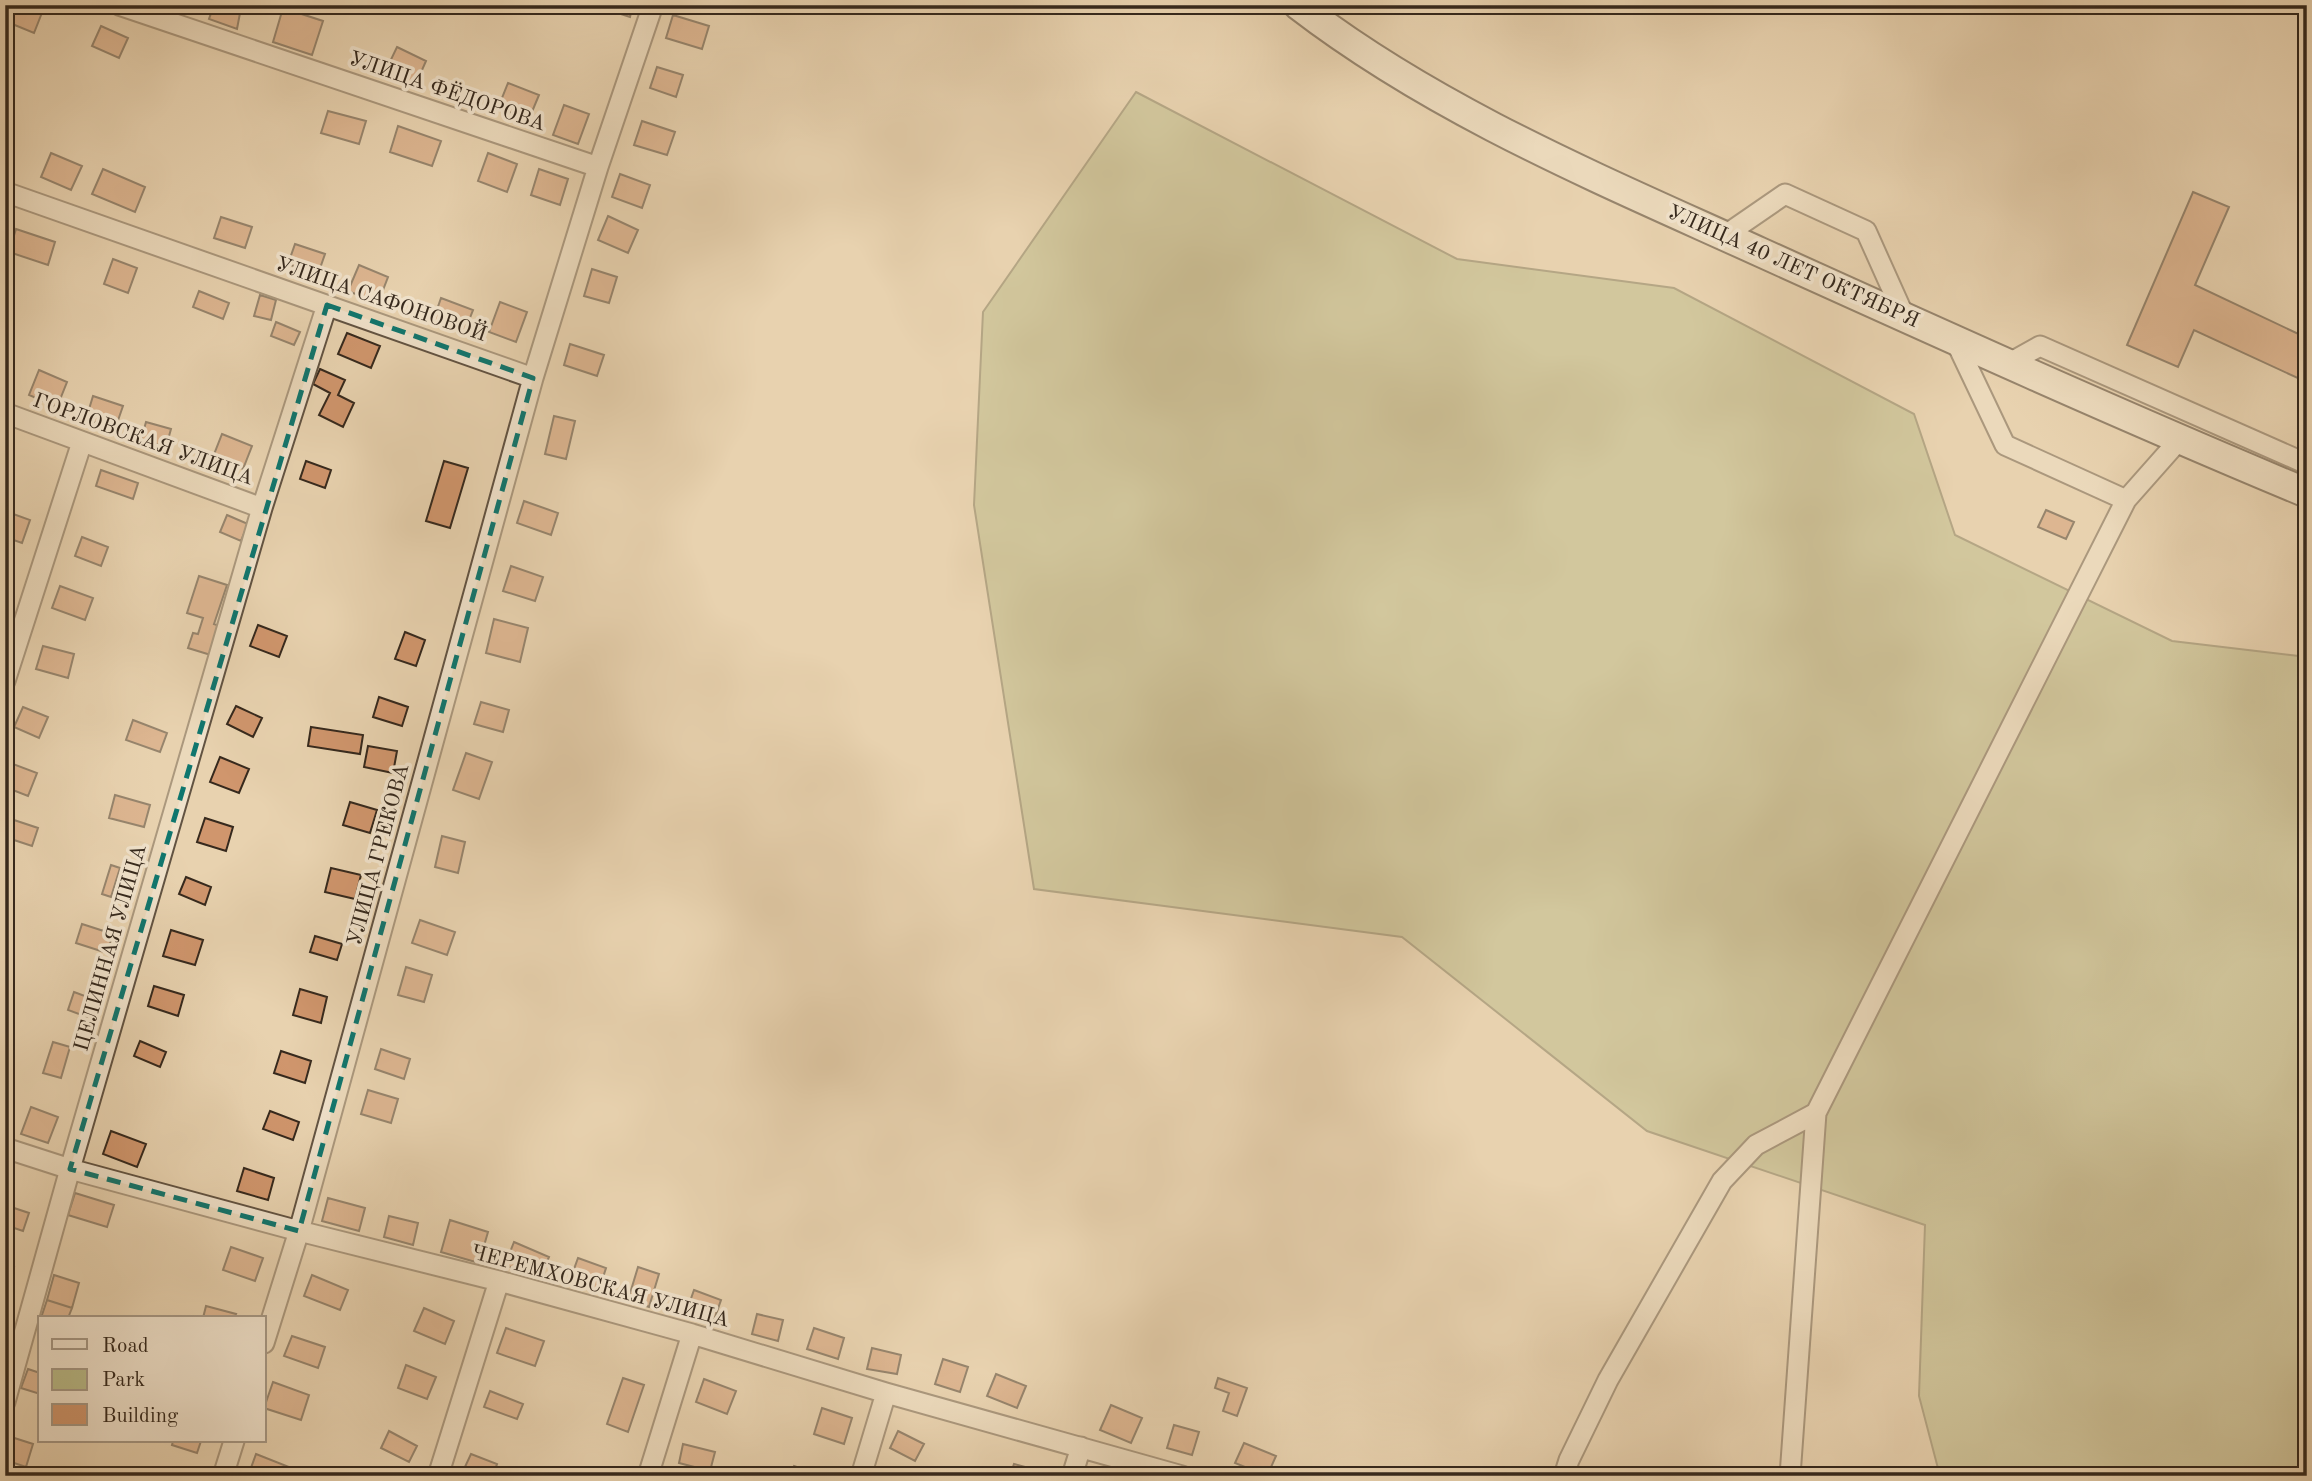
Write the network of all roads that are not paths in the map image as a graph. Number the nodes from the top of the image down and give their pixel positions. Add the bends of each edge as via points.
1 (119, 5) edge
2 (653, 5) edge
3 (1298, 5) edge
4 (598, 167) junction
5 (5, 191) edge
6 (1724, 236) junction
7 (327, 306) junction
8 (1905, 318) junction
9 (1955, 340) junction
10 (2006, 365) junction
11 (533, 378) junction
12 (5, 413) edge
13 (2180, 439) junction
14 (82, 442) junction
15 (2307, 464) edge
16 (2307, 493) edge
17 (2126, 500) junction
18 (262, 508) junction
19 (5, 681) edge
20 (1816, 1113) junction
21 (5, 1148) edge
22 (70, 1168) junction
23 (299, 1231) junction
24 (499, 1281) junction
25 (692, 1334) junction
26 (266, 1337) edge
27 (886, 1393) junction
28 (5, 1402) edge
29 (234, 1442) edge
30 (1081, 1447) junction
31 (223, 1476) edge
32 (438, 1476) edge
33 (648, 1476) edge
34 (861, 1476) edge
35 (1072, 1476) edge
36 (1182, 1476) edge
37 (1564, 1476) edge
38 (1790, 1476) edge

1 - 4 street, УЛИЦА ФЁДОРОВА
2 - 4 street
3 - 6 main road, УЛИЦА 40 ЛЕТ ОКТЯБРЯ via 1393,70 1468,112 1612,186
4 - 11 street
5 - 7 street, УЛИЦА САФОНОВОЙ
6 - 8 main road, УЛИЦА 40 ЛЕТ ОКТЯБРЯ
6 - 8 street via 1785,194 1866,231
7 - 11 street, УЛИЦА САФОНОВОЙ
7 - 18 street, ГОРЛОВСКАЯ УЛИЦА
8 - 9 main road, УЛИЦА 40 ЛЕТ ОКТЯБРЯ
9 - 10 main road, УЛИЦА 40 ЛЕТ ОКТЯБРЯ
9 - 17 street via 2005,445
10 - 13 main road, УЛИЦА 40 ЛЕТ ОКТЯБРЯ
10 - 15 street via 2040,346
11 - 23 street, УЛИЦА ГРЕКОВА
12 - 14 street, ГОРЛОВСКАЯ УЛИЦА
13 - 16 main road, УЛИЦА 40 ЛЕТ ОКТЯБРЯ
13 - 17 street
14 - 18 street, ГОРЛОВСКАЯ УЛИЦА
14 - 19 street
17 - 20 street
18 - 22 street, ЦЕЛИННАЯ УЛИЦА
20 - 37 street via 1756,1145 1722,1181 1608,1380
20 - 38 street
21 - 22 street, ЧЕРЕМХОВСКАЯ УЛИЦА
22 - 23 street, ЧЕРЕМХОВСКАЯ УЛИЦА
22 - 28 street, ЦЕЛИННАЯ УЛИЦА
23 - 24 street, ЧЕРЕМХОВСКАЯ УЛИЦА
23 - 26 street, УЛИЦА ГРЕКОВА
24 - 25 street, ЧЕРЕМХОВСКАЯ УЛИЦА
24 - 32 street
25 - 27 street, ЧЕРЕМХОВСКАЯ УЛИЦА
25 - 33 street
27 - 30 street, ЧЕРЕМХОВСКАЯ УЛИЦА
27 - 34 street
29 - 31 street
30 - 35 street
30 - 36 street, ЧЕРЕМХОВСКАЯ УЛИЦА

